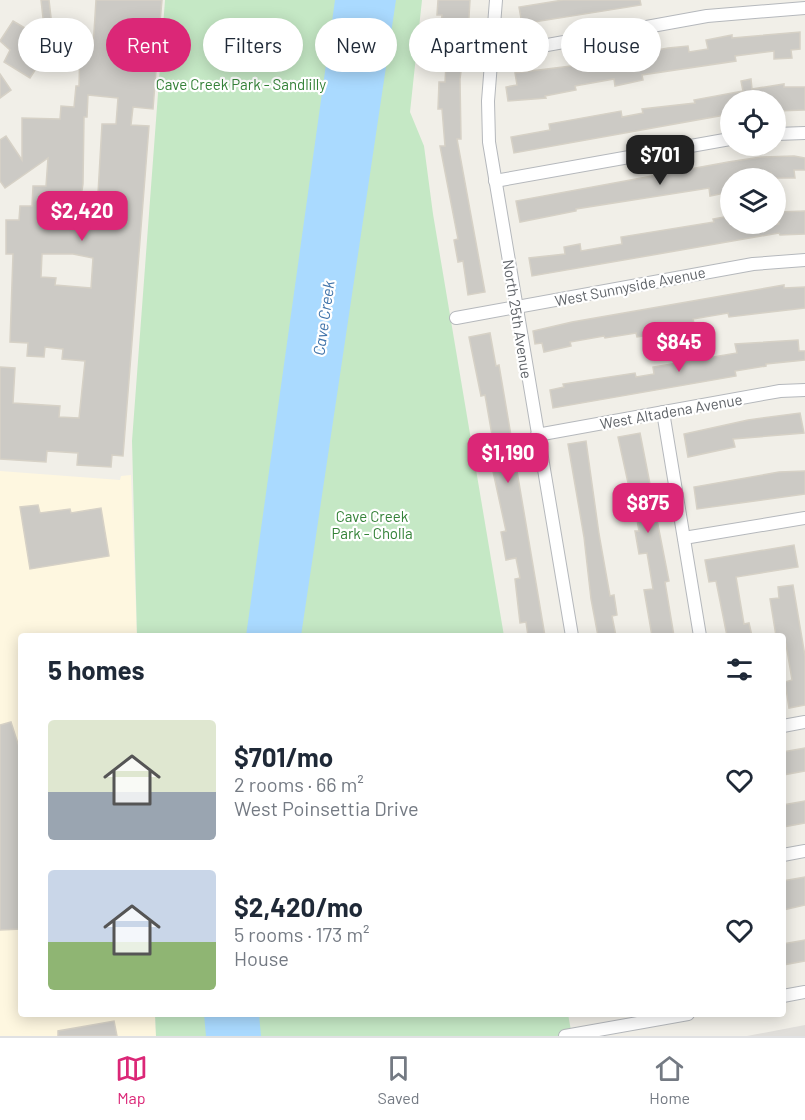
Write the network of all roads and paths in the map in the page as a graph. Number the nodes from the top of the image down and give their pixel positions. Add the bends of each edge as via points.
1 (496, 0) edge
2 (805, 8) edge
3 (495, 18) edge
4 (549, 45) edge
5 (491, 72) edge
6 (805, 133) edge
7 (786, 134) edge
8 (720, 141) edge
9 (495, 181) junction
10 (805, 260) edge
11 (516, 308) junction
12 (456, 318) dead end
13 (805, 390) edge
14 (663, 412) junction
15 (537, 435) junction
16 (805, 518) edge
17 (684, 538) junction
18 (571, 633) edge
19 (700, 633) edge
20 (805, 722) edge
21 (786, 725) edge
22 (805, 851) edge
23 (786, 854) edge
24 (805, 992) edge
25 (786, 995) edge
26 (656, 1017) edge
27 (635, 1019) edge
28 (565, 1036) edge

1 - 3 street, North 25th Avenue
2 - 4 street via 707,16
5 - 9 street, North 25th Avenue via 487,119
6 - 7 street
8 - 9 street
9 - 11 street, North 25th Avenue
10 - 11 street, West Sunnyside Avenue via 753,264
11 - 12 street, West Sunnyside Avenue
11 - 15 street, North 25th Avenue
13 - 14 street, West Altadena Avenue
14 - 15 street, West Altadena Avenue
14 - 17 street
15 - 18 street, North 25th Avenue
16 - 17 street
17 - 19 street
20 - 21 street
22 - 23 street
24 - 25 street
26 - 27 street
27 - 28 street

